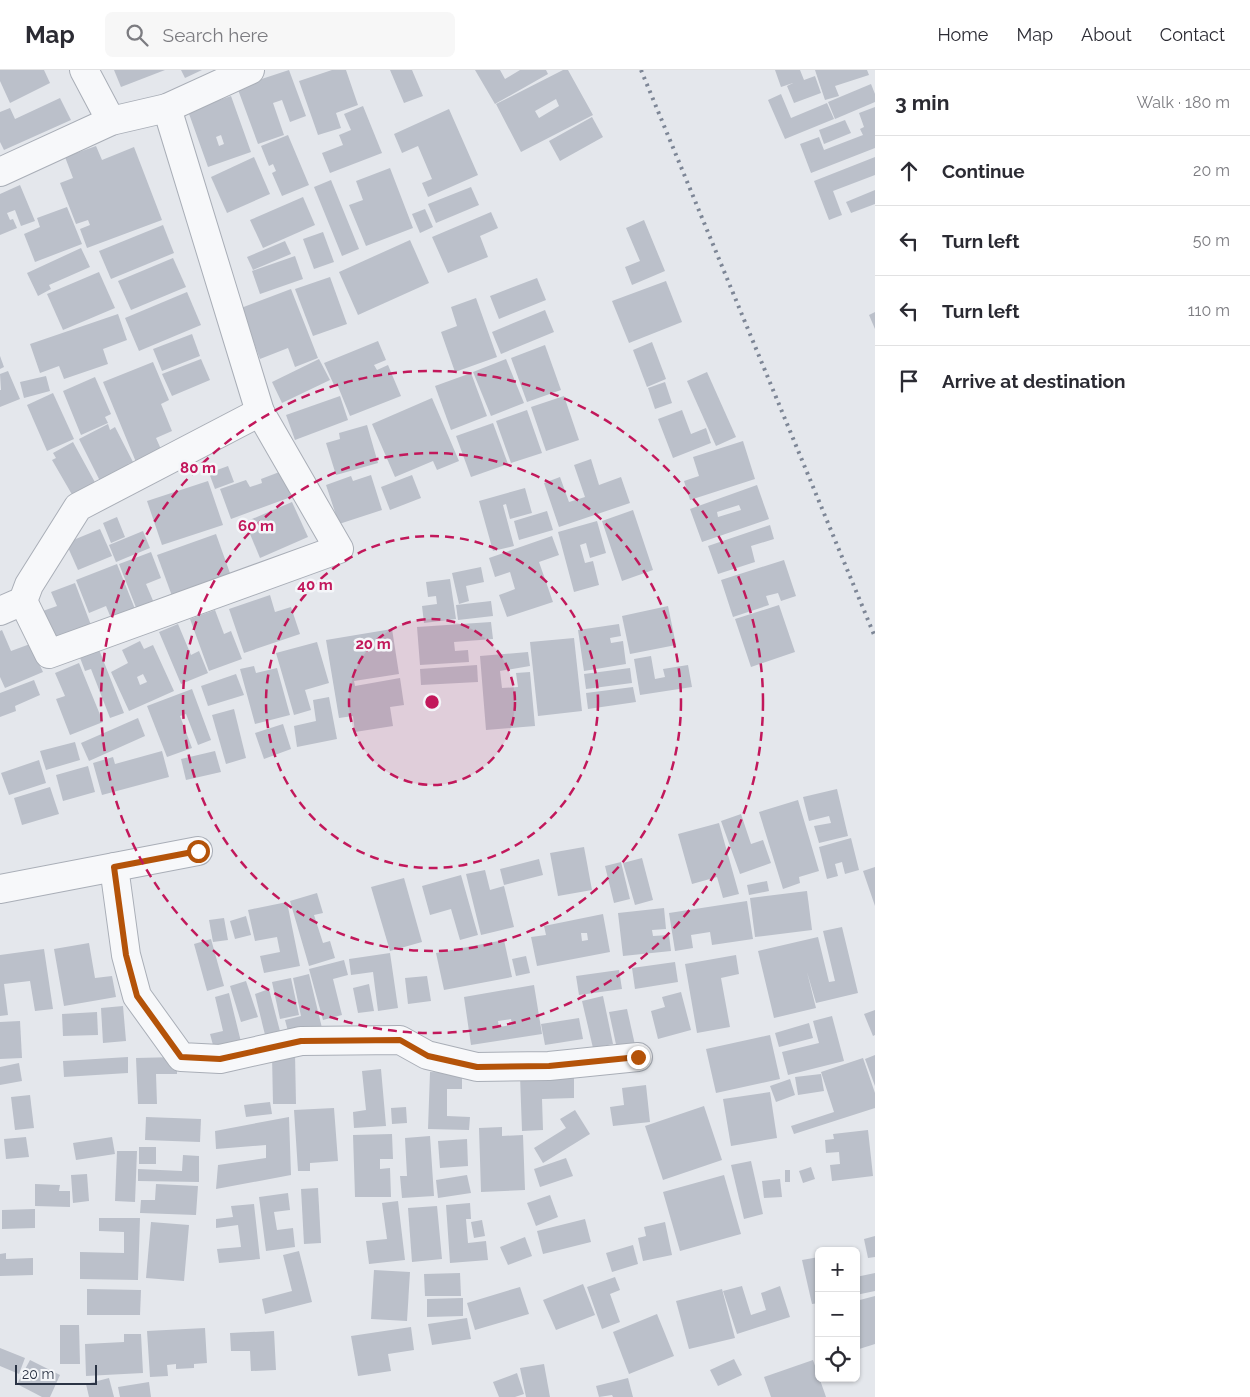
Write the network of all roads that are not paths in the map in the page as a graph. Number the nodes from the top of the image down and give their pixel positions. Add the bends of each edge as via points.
1 (84, 70) edge
2 (250, 70) edge
3 (167, 108) junction
4 (111, 121) junction
5 (0, 172) edge
6 (260, 412) junction
7 (11, 606) edge
8 (198, 851) dead end
9 (114, 867) junction
10 (0, 889) edge
11 (638, 1057) dead end

1 - 4 street
2 - 3 street
3 - 4 street
3 - 6 street
4 - 5 street
6 - 7 street via 78,507 29,585
6 - 7 street via 338,549 49,654
8 - 9 street
9 - 10 street
9 - 11 street via 126,955 137,996 181,1057 220,1059 301,1041 400,1040 428,1056 477,1067 549,1066

